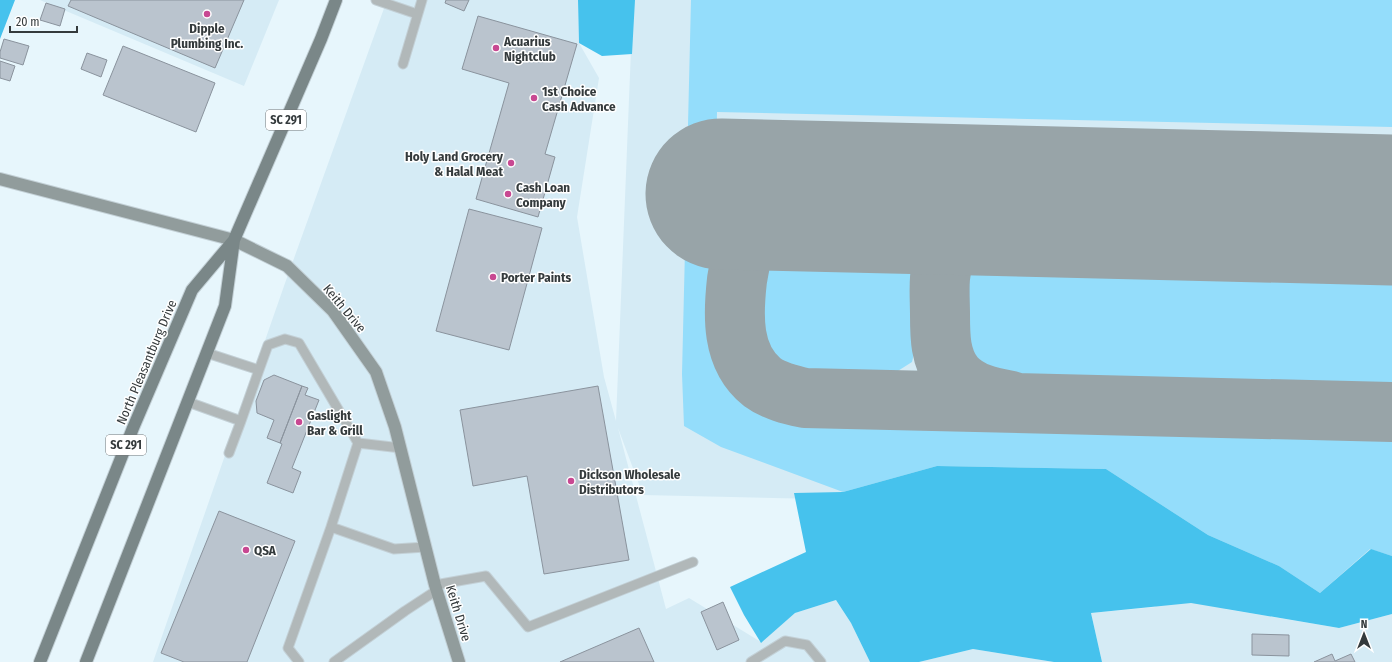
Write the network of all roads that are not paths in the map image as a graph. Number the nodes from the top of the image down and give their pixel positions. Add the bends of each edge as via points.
1 (336, 0) edge
2 (376, 0) edge
3 (422, 0) edge
4 (417, 14) junction
5 (402, 64) dead end
6 (0, 178) edge
7 (234, 240) junction
8 (207, 353) junction
9 (259, 370) junction
10 (188, 402) junction
11 (241, 421) junction
12 (358, 443) junction
13 (401, 448) junction
14 (229, 453) dead end
15 (331, 527) junction
16 (426, 547) junction
17 (693, 562) dead end
18 (436, 588) junction
19 (40, 662) edge
20 (86, 662) edge
21 (299, 662) edge
22 (334, 662) edge
23 (459, 662) edge
24 (751, 662) edge
25 (821, 662) edge

1 - 7 main road, North Pleasantburg Drive / SC 291
2 - 4 lane
3 - 4 lane
4 - 5 lane
6 - 7 street, Keith Drive
7 - 8 main road, North Pleasantburg Drive / SC 291 via 225,306
7 - 13 street, Keith Drive via 287,266 333,311 376,372 396,426
7 - 19 main road, North Pleasantburg Drive / SC 291 via 192,290 133,428
8 - 9 lane
8 - 10 main road, North Pleasantburg Drive / SC 291
9 - 11 lane
9 - 12 lane via 268,345 285,339 299,343
10 - 11 lane
10 - 20 main road, North Pleasantburg Drive / SC 291
11 - 14 lane
12 - 13 lane
12 - 15 lane
13 - 16 street, Keith Drive
15 - 16 lane via 394,549
15 - 21 lane via 288,648
16 - 18 street, Keith Drive
17 - 18 lane via 528,626 486,576
18 - 22 lane
18 - 23 street, Keith Drive
24 - 25 lane via 785,641 807,646

